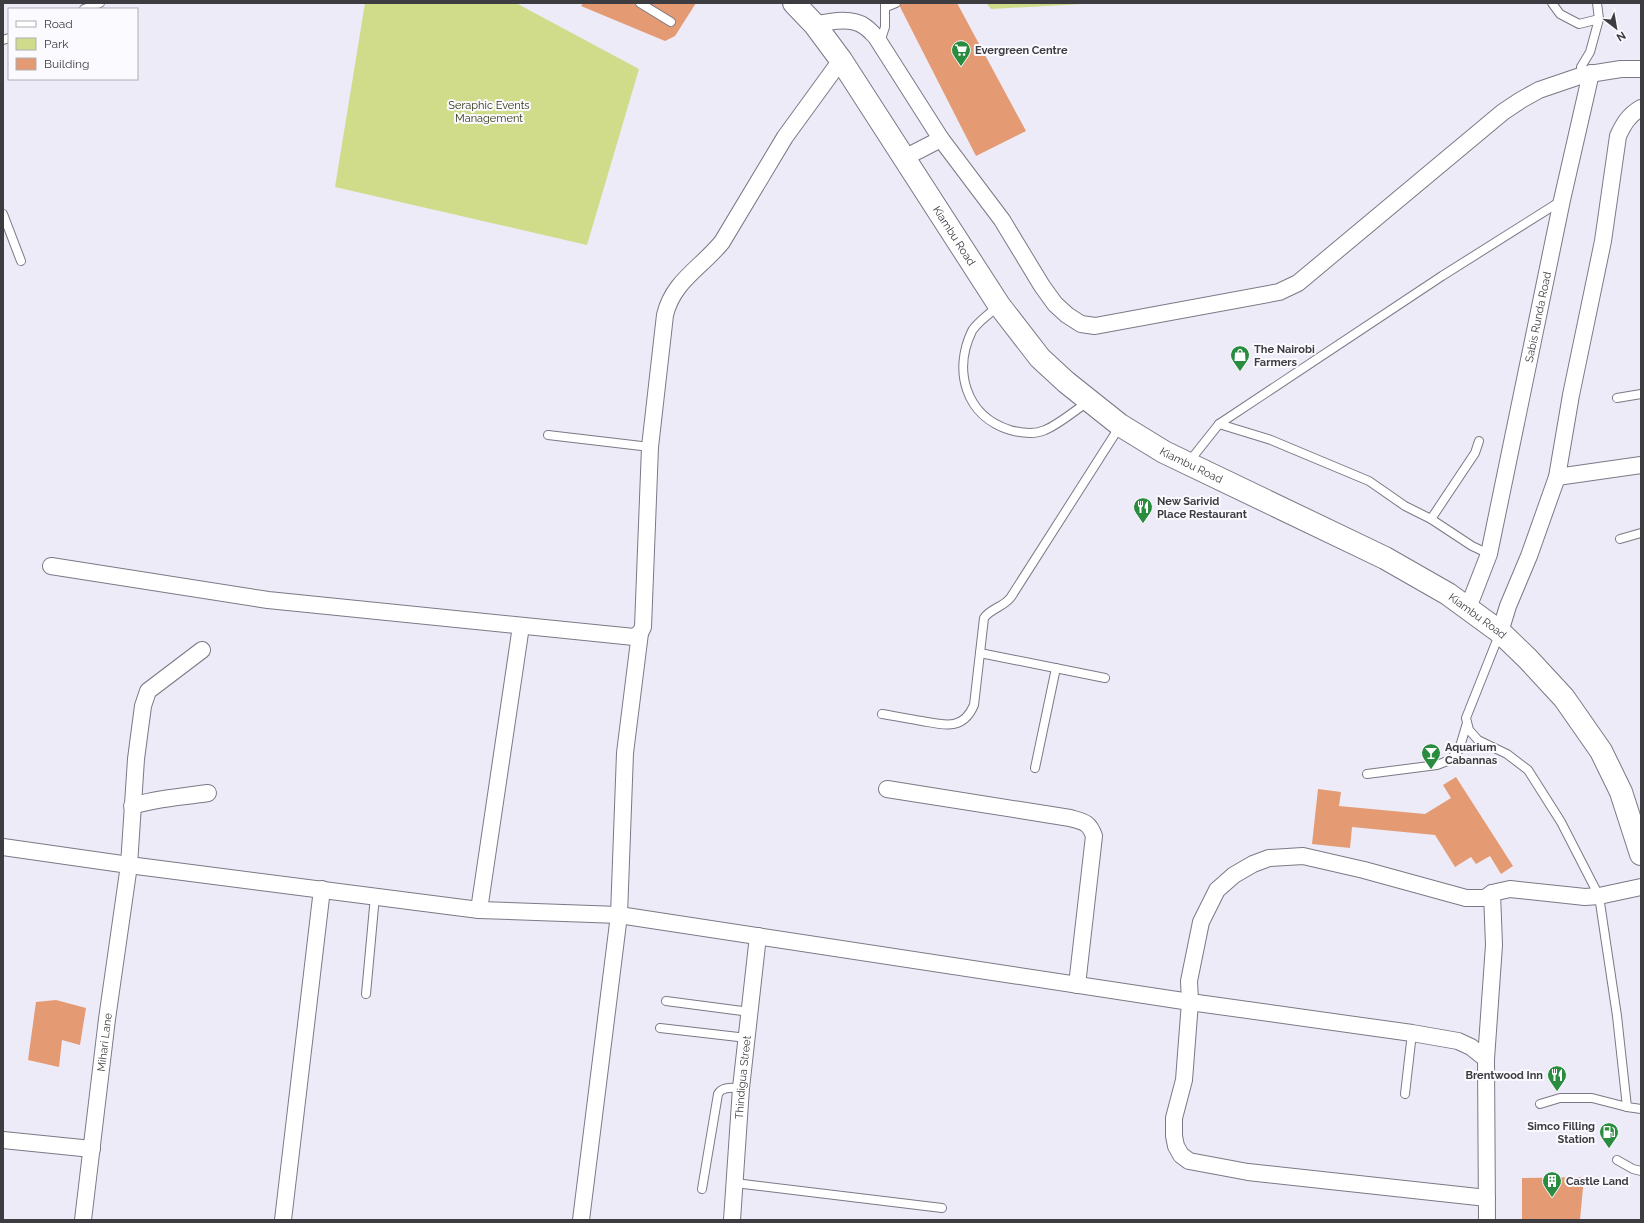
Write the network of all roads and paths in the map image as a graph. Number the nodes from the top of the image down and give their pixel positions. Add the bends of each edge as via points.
1 (100, 3) edge
2 (640, 3) edge
3 (794, 3) edge
4 (896, 3) edge
5 (1552, 3) edge
6 (1597, 3) edge
7 (886, 5) edge
8 (87, 8) edge
9 (1599, 19) junction
10 (671, 22) dead end
11 (815, 25) junction
12 (880, 42) junction
13 (841, 60) junction
14 (1641, 69) edge
15 (1587, 74) junction
16 (1641, 108) edge
17 (941, 139) junction
18 (904, 158) junction
19 (1562, 200) junction
20 (3, 214) edge
21 (21, 261) dead end
22 (999, 305) junction
23 (1641, 394) edge
24 (1617, 398) dead end
25 (1089, 401) junction
26 (1219, 424) junction
27 (1120, 425) junction
28 (548, 435) dead end
29 (1479, 440) dead end
30 (650, 447) junction
31 (1187, 464) junction
32 (1641, 465) edge
33 (1557, 477) junction
34 (1431, 519) junction
35 (1641, 533) edge
36 (1620, 540) dead end
37 (1489, 554) junction
38 (51, 566) dead end
39 (1468, 608) junction
40 (520, 626) junction
41 (640, 632) junction
42 (1500, 632) junction
43 (202, 650) dead end
44 (980, 653) junction
45 (1056, 668) junction
46 (1105, 678) dead end
47 (882, 714) dead end
48 (1467, 723) junction
49 (1035, 768) dead end
50 (1367, 774) dead end
51 (887, 789) dead end
52 (208, 793) dead end
53 (132, 806) junction
54 (3, 847) edge
55 (1641, 854) edge
56 (129, 865) junction
57 (1641, 887) edge
58 (322, 889) junction
59 (1492, 893) junction
60 (375, 896) junction
61 (1599, 896) junction
62 (479, 910) junction
63 (619, 915) junction
64 (758, 936) junction
65 (1077, 985) junction
66 (366, 994) dead end
67 (666, 1001) dead end
68 (1190, 1002) junction
69 (750, 1012) junction
70 (660, 1028) dead end
71 (1412, 1033) junction
72 (747, 1038) junction
73 (1486, 1059) junction
74 (741, 1088) junction
75 (1405, 1094) dead end
76 (1540, 1104) dead end
77 (1627, 1107) junction
78 (1641, 1109) edge
79 (3, 1140) edge
80 (92, 1149) junction
81 (1617, 1160) dead end
82 (1641, 1172) edge
83 (735, 1183) junction
84 (702, 1189) dead end
85 (1487, 1198) junction
86 (942, 1208) dead end
87 (83, 1220) edge
88 (283, 1220) edge
89 (581, 1220) edge
90 (732, 1220) edge
91 (1487, 1220) edge

1 - 8 lane
2 - 10 lane
3 - 11 highway, Kiambu Road
4 - 7 lane
5 - 9 lane via 1560,14 1579,24
6 - 9 lane
7 - 12 lane via 885,27
9 - 15 lane via 1590,52 1581,67
11 - 12 street via 831,20 853,22 864,25
11 - 13 highway, Kiambu Road
12 - 17 street
13 - 18 highway, Kiambu Road
13 - 30 street via 786,137 722,242 674,292 668,304
14 - 15 street
15 - 17 street via 1539,90 1503,112 1298,283 1279,292 1095,326 1081,324 1055,304 1002,220
15 - 19 street, Sabis Runda Road
16 - 33 street via 1624,122 1618,136 1603,241
17 - 18 street
18 - 22 highway, Kiambu Road
19 - 26 lane via 1435,280
19 - 37 street, Sabis Runda Road
20 - 21 lane
22 - 25 highway, Kiambu Road via 1040,358
22 - 25 lane via 973,329 964,351 963,374 970,400 987,419 1023,434 1045,430
23 - 24 lane
25 - 27 highway, Kiambu Road
26 - 31 lane
26 - 34 lane via 1271,440 1369,481 1405,506
27 - 31 highway, Kiambu Road
27 - 44 lane via 1007,603 988,612 984,618
28 - 30 lane
29 - 34 lane via 1475,453
30 - 41 street via 643,627
31 - 39 highway, Kiambu Road via 1385,558
32 - 33 street
33 - 42 street
34 - 37 lane
35 - 36 lane
37 - 39 street, Sabis Runda Road
38 - 40 street via 268,600
39 - 42 highway, Kiambu Road
40 - 41 street via 634,637
40 - 62 street
41 - 63 street via 625,753
42 - 48 lane via 1466,718
42 - 55 highway, Kiambu Road via 1564,698 1601,751 1621,792
43 - 53 street, Mihari Lane via 148,691 142,706
44 - 45 lane
44 - 47 lane via 974,705 965,720 947,726
45 - 46 lane
45 - 49 lane
48 - 50 lane via 1459,750 1450,760 1437,765
48 - 61 lane via 1469,730 1478,740 1507,754 1528,770 1561,822
51 - 65 street via 1070,818 1084,821 1090,826 1094,836
52 - 53 street via 170,797
53 - 56 street, Mihari Lane
54 - 56 street
56 - 58 street
56 - 80 street, Mihari Lane
57 - 61 street
58 - 60 street
58 - 88 street
59 - 61 street via 1510,889 1585,897
59 - 68 street via 1485,898 1466,898 1303,856 1264,860 1234,875 1217,890 1211,900 1201,922 1189,981
59 - 73 street via 1494,945
60 - 62 street
60 - 66 lane
61 - 77 lane
62 - 63 street
63 - 64 street
63 - 89 street
64 - 65 street
64 - 69 street, Thindigua Street
65 - 68 street
67 - 69 lane
68 - 71 street
68 - 85 street via 1184,1080 1174,1118 1176,1146 1189,1161 1248,1172
69 - 72 street, Thindigua Street
70 - 72 lane
71 - 73 street via 1458,1042 1471,1047
71 - 75 lane
72 - 74 street, Thindigua Street
73 - 85 street
74 - 83 street, Thindigua Street
74 - 84 lane via 724,1088 718,1094
76 - 77 lane via 1560,1098 1592,1098
77 - 78 lane
79 - 80 street
80 - 87 street, Mihari Lane
81 - 82 lane
83 - 86 lane
83 - 90 street, Thindigua Street
85 - 91 street

